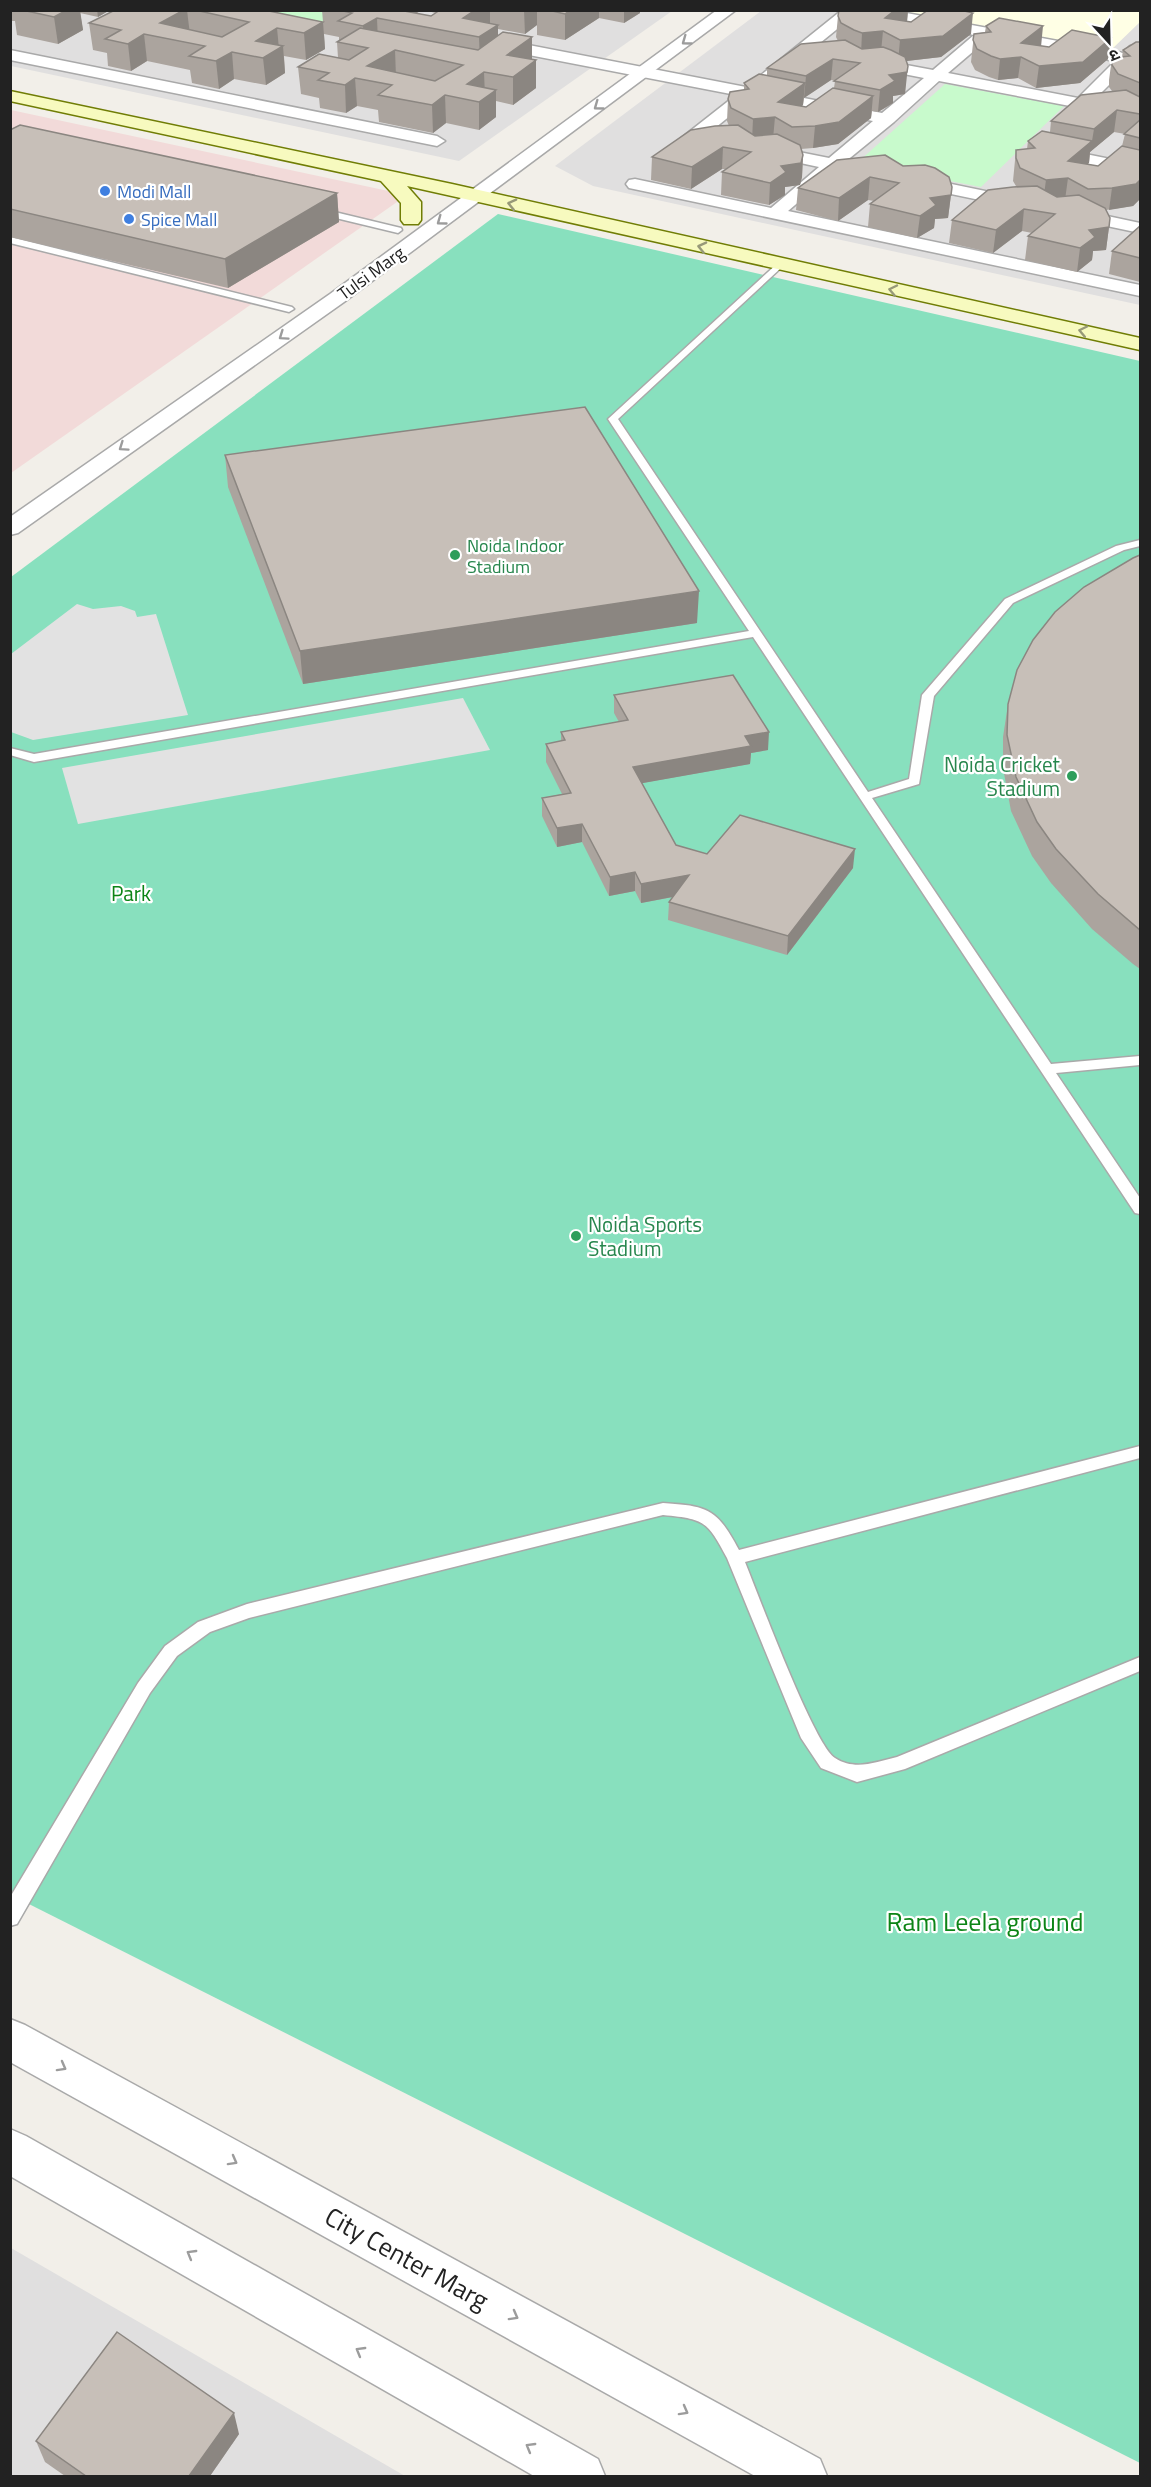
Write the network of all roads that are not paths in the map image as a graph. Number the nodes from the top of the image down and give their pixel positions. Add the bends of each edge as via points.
1 (698, 10) edge
2 (728, 10) edge
3 (852, 10) edge
4 (862, 10) edge
5 (986, 33) junction
6 (486, 42) edge
7 (1140, 45) edge
8 (801, 50) junction
9 (10, 55) edge
10 (824, 55) edge
11 (1133, 60) edge
12 (857, 61) edge
13 (620, 66) junction
14 (645, 71) junction
15 (936, 76) junction
16 (10, 78) edge
17 (751, 91) junction
18 (10, 96) edge
19 (1082, 103) junction
20 (1140, 114) edge
21 (888, 119) junction
22 (695, 136) junction
23 (437, 141) dead end
24 (718, 141) edge
25 (752, 148) edge
26 (832, 164) junction
27 (1140, 170) edge
28 (388, 177) junction
29 (496, 181) junction
30 (517, 185) dead end
31 (474, 186) junction
32 (453, 190) junction
33 (1035, 206) edge
34 (305, 208) edge
35 (1059, 211) edge
36 (775, 213) junction
37 (405, 225) junction
38 (1140, 228) edge
39 (10, 240) edge
40 (1125, 246) edge
41 (1110, 264) edge
42 (779, 265) junction
43 (334, 276) dead end
44 (1095, 281) junction
45 (316, 289) dead end
46 (1140, 291) edge
47 (289, 309) junction
48 (1140, 344) edge
49 (10, 507) edge
50 (10, 528) edge
51 (1140, 543) edge
52 (755, 633) junction
53 (10, 751) edge
54 (864, 797) junction
55 (1140, 1060) edge
56 (1047, 1069) junction
57 (1140, 1209) edge
58 (1140, 1452) edge
59 (735, 1558) junction
60 (1140, 1664) edge
61 (10, 1918) edge
62 (10, 2039) edge
63 (10, 2151) edge
64 (580, 2476) edge
65 (804, 2476) edge

1 - 13 street, Tulsi Marg
2 -> 14 street, Tulsi Marg
3 - 8 street
4 - 5 street
5 - 11 street
5 - 15 street
6 - 13 street
7 - 11 street
8 - 10 street
8 - 17 street
9 - 23 street
11 - 19 street
12 - 15 street
13 - 14 street
13 - 31 street, Tulsi Marg
14 - 17 street
14 -> 29 street, Tulsi Marg
15 - 19 street
15 - 21 street
16 - 31 main road
17 - 21 street
17 - 22 street
18 - 28 main road
19 - 20 street
19 - 27 street via 1036,149
21 - 26 street
22 - 24 street
22 - 36 street via 635,184
25 - 26 street
26 - 33 street
26 - 36 street
28 - 32 main road
28 - 37 main road via 411,202
29 - 30 main road
29 - 31 street, Tulsi Marg
31 - 32 street, Tulsi Marg
42 -> 31 main road
31 -> 50 street, Tulsi Marg via 337,298
32 - 37 street, Tulsi Marg
34 - 37 lane
35 - 38 street
36 - 44 street
37 - 43 street, Tulsi Marg
38 - 40 street
39 - 47 lane
41 - 44 street
48 -> 42 main road
42 - 52 lane via 613,419
44 - 46 street
45 - 47 street, Tulsi Marg
47 - 49 street, Tulsi Marg
51 - 54 lane via 1120,548 1009,601 928,695 915,781
52 - 53 lane via 34,758
52 - 54 lane
54 - 56 lane
55 - 56 lane
56 - 57 lane
58 - 59 lane
59 - 60 lane via 807,1733 827,1764 857,1774 899,1764
59 - 61 lane via 719,1528 698,1512 663,1509 248,1611 204,1628 171,1651 144,1688
62 -> 65 street, City Center Marg
64 -> 63 street

